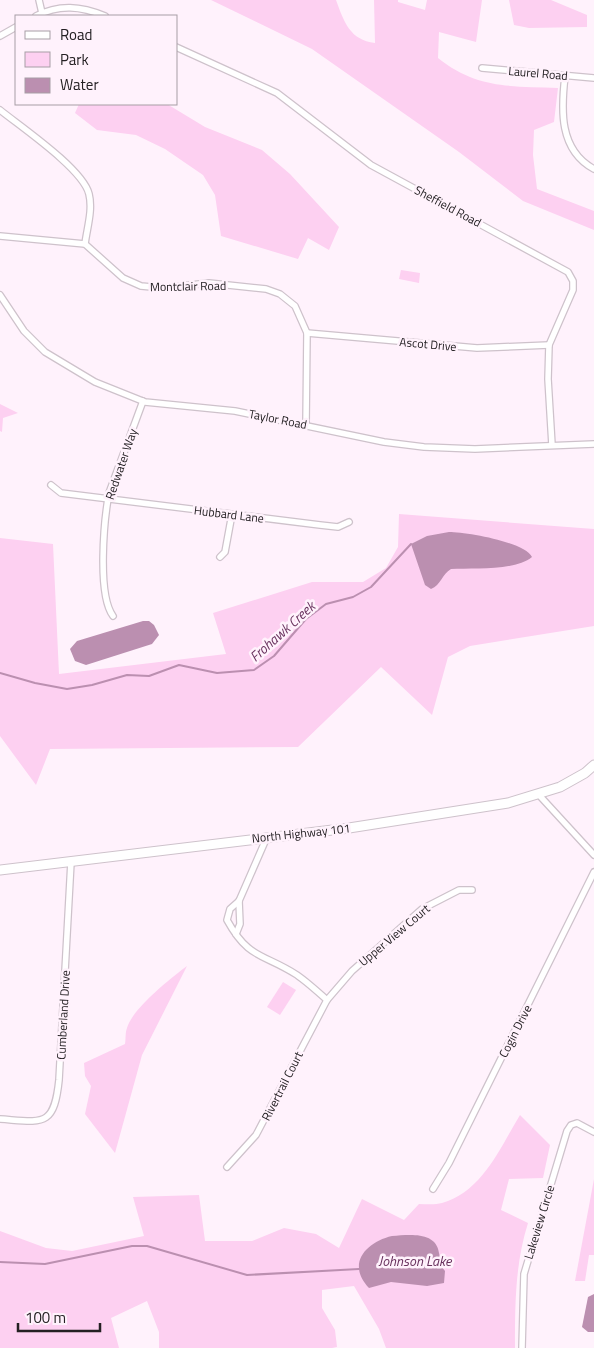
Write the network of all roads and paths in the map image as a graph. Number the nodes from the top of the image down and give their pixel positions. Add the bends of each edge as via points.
1 (39, 0) edge
2 (39, 15) edge
3 (102, 15) edge
4 (15, 28) edge
5 (0, 36) edge
6 (178, 48) edge
7 (482, 68) dead end
8 (565, 76) junction
9 (594, 78) edge
10 (0, 110) edge
11 (594, 169) edge
12 (0, 236) edge
13 (84, 244) junction
14 (0, 295) edge
15 (307, 333) junction
16 (549, 345) junction
17 (143, 401) junction
18 (306, 424) junction
19 (594, 444) edge
20 (552, 445) junction
21 (51, 485) dead end
22 (108, 499) junction
23 (232, 514) junction
24 (349, 522) dead end
25 (220, 557) dead end
26 (113, 616) dead end
27 (594, 765) edge
28 (539, 795) junction
29 (267, 837) junction
30 (594, 855) edge
31 (71, 862) junction
32 (0, 870) edge
33 (594, 872) edge
34 (472, 890) dead end
35 (239, 901) junction
36 (236, 934) junction
37 (327, 1000) junction
38 (0, 1119) edge
39 (594, 1132) edge
40 (227, 1167) dead end
41 (433, 1189) dead end
42 (522, 1348) edge

1 - 2 street
2 - 3 street via 72,7
4 - 5 street
6 - 16 street, Sheffield Road via 277,93 371,165 566,270 573,281 573,290
7 - 8 street, Laurel Road
8 - 9 street, Laurel Road
8 - 11 street via 562,117 565,132 578,157
10 - 13 street via 68,165 85,184 90,206
12 - 13 street
13 - 15 street, Montclair Road via 123,278 141,286 162,288 209,283 274,291 295,306
14 - 17 street, Taylor Road via 24,331 45,352 95,382
15 - 16 street, Ascot Drive via 477,348
15 - 18 street, Montclair Road
16 - 20 street, Sheffield Road
17 - 18 street, Taylor Road via 235,411
17 - 22 street, Redwater Way
18 - 20 street, Taylor Road via 384,442 424,447 475,449
19 - 20 street, Taylor Road
21 - 22 street, Hubbard Lane via 61,493
22 - 23 street, Hubbard Lane
22 - 26 street, Redwater Way via 104,534 105,600
23 - 24 street, Hubbard Lane via 338,527
23 - 25 street via 225,552
27 - 28 main road, North Highway 101 via 573,780
28 - 29 main road, North Highway 101 via 387,823
28 - 30 street
29 - 31 main road, North Highway 101
29 - 35 street
31 - 32 main road, North Highway 101
31 - 38 street, Cumberland Drive via 56,1102 51,1115 43,1120
33 - 41 street, Cogin Drive
34 - 37 street, Upper View Court via 459,890 422,910 352,971
35 - 36 street via 240,924
35 - 36 street via 230,909 227,920
36 - 37 street via 250,950 296,974
37 - 40 street, Rivertrail Court via 256,1135
39 - 42 street, Lakeview Circle via 577,1123 567,1131 526,1265

